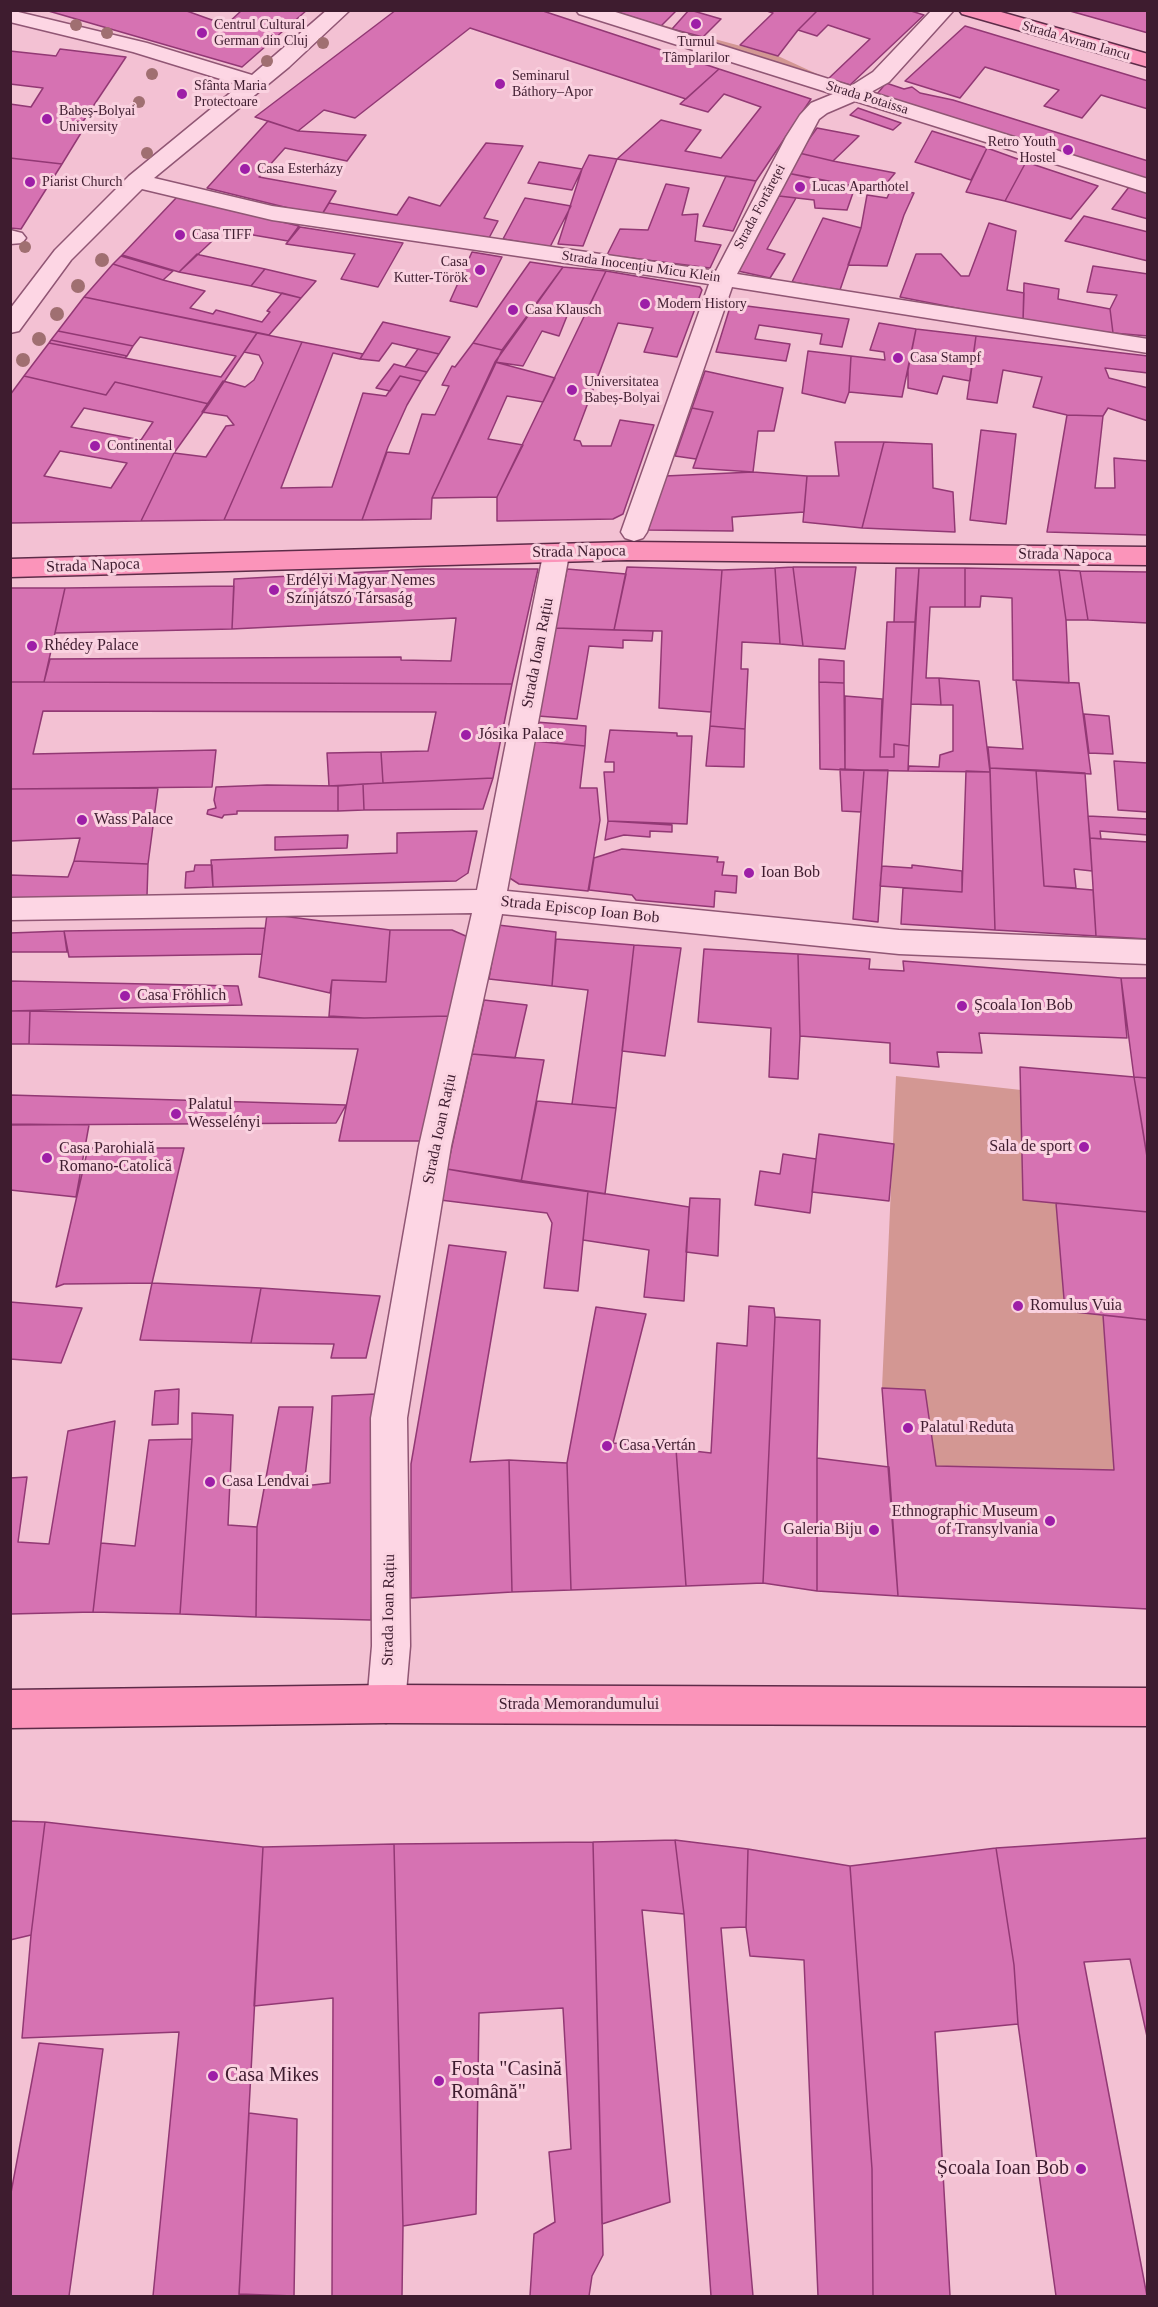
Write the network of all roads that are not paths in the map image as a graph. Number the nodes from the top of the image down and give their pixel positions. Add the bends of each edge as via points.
1 (340, 10) edge
2 (586, 10) edge
3 (944, 10) edge
4 (969, 10) edge
5 (10, 16) edge
6 (1148, 61) edge
7 (255, 83) junction
8 (853, 94) junction
9 (137, 181) junction
10 (1148, 186) edge
11 (723, 279) junction
12 (10, 326) edge
13 (1148, 346) edge
14 (634, 532) dead end
15 (1148, 556) edge
16 (554, 566) dead end
17 (10, 568) edge
18 (490, 901) junction
19 (10, 909) edge
20 (1148, 952) edge
21 (386, 1704) junction
22 (1148, 1707) edge
23 (10, 1709) edge

1 - 7 street
2 - 8 street, Strada Potaissa
3 - 8 street, Strada Fortăreței via 881,76
4 - 6 main road, Strada Avram Iancu
5 - 7 street via 140,47
7 - 9 street
8 - 10 street, Strada Potaissa
8 - 11 street, Strada Fortăreței via 811,115
9 - 11 street, Strada Inocențiu Micu Klein via 272,213
9 - 12 street via 63,255
11 - 13 street, Strada Inocențiu Micu Klein
11 - 14 street, Strada Fortăreței
15 - 17 main road, Strada Napoca via 627,551
16 - 18 street, Strada Ioan Rațiu
18 - 19 street, Strada Episcop Ioan Bob
18 - 20 street, Strada Episcop Ioan Bob via 899,942
18 - 21 street, Strada Ioan Rațiu via 435,1146 389,1418 391,1646
21 - 22 main road, Strada Memorandumului
21 - 23 main road, Strada Memorandumului

